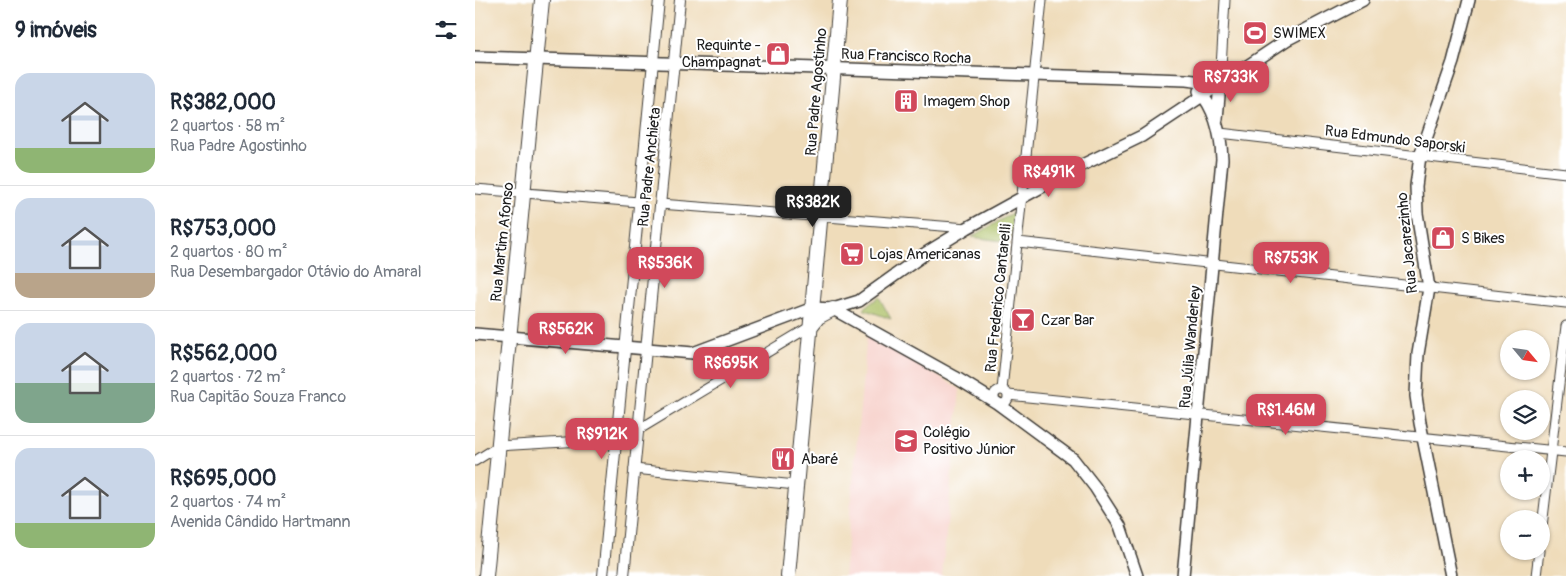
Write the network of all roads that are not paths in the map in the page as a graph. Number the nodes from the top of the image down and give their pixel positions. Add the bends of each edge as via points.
1 (542, 0) edge
2 (659, 0) edge
3 (680, 0) edge
4 (840, 0) edge
5 (1042, 0) edge
6 (1225, 0) edge
7 (1363, 0) edge
8 (1469, 0) edge
9 (475, 57) edge
10 (537, 59) junction
11 (653, 62) junction
12 (674, 63) junction
13 (834, 68) junction
14 (1035, 75) junction
15 (1186, 80) junction
16 (1219, 84) junction
17 (1203, 96) junction
18 (1217, 121) junction
19 (1220, 133) junction
20 (1420, 156) junction
21 (1566, 173) edge
22 (475, 189) edge
23 (523, 193) junction
24 (1023, 197) junction
25 (639, 202) junction
26 (660, 204) junction
27 (821, 216) junction
28 (967, 228) junction
29 (1018, 242) junction
30 (1213, 264) junction
31 (1429, 288) junction
32 (1566, 303) edge
33 (813, 308) junction
34 (833, 309) junction
35 (811, 326) junction
36 (1566, 326) edge
37 (475, 334) edge
38 (509, 337) junction
39 (625, 347) junction
40 (646, 349) junction
41 (1005, 393) junction
42 (997, 403) junction
43 (1198, 415) junction
44 (638, 430) junction
45 (1423, 438) junction
46 (616, 439) junction
47 (499, 446) junction
48 (1551, 451) junction
49 (1566, 452) edge
50 (475, 461) edge
51 (634, 470) junction
52 (796, 485) junction
53 (1544, 510) edge
54 (1538, 560) edge
55 (486, 576) edge
56 (603, 576) edge
57 (624, 576) edge
58 (787, 576) edge
59 (1137, 576) edge
60 (1183, 576) edge
61 (1451, 576) edge
62 (1536, 576) edge

1 - 10 main road, Rua Martim Afonso
2 - 11 street, Rua Padre Anchieta
3 - 12 street, Rua Padre Anchieta
4 - 13 main road, Rua Padre Agostinho
5 - 14 street, Rua Frederico Cantarelli
6 - 16 street, Rua Júlia Wanderley
7 - 16 main road via 1308,27
8 - 20 main road, Rua Jacarezinho via 1453,62
9 - 10 main road, Rua Francisco Rocha
10 - 11 main road, Rua Francisco Rocha
10 - 23 main road, Rua Martim Afonso
11 - 12 main road, Rua Francisco Rocha
11 - 25 street, Rua Padre Anchieta
12 - 13 main road, Rua Francisco Rocha
12 - 26 street, Rua Padre Anchieta
13 - 14 main road, Rua Francisco Rocha
13 - 27 main road, Rua Padre Agostinho
14 - 15 main road, Rua Francisco Rocha
14 - 24 street, Rua Frederico Cantarelli
15 - 16 main road, Rua Francisco Rocha
15 - 17 main road
16 - 17 main road
16 - 18 main road, Rua Júlia Wanderley
17 - 18 main road, Rua Júlia Wanderley
17 - 24 main road via 1143,136
18 - 19 main road, Rua Júlia Wanderley
19 - 20 street, Rua Edmundo Saporski
19 - 30 main road, Rua Júlia Wanderley via 1221,174
20 - 21 street, Rua Edmundo Saporski
20 - 31 main road, Rua Jacarezinho via 1417,213
22 - 23 street
23 - 25 street
23 - 38 main road, Rua Martim Afonso
24 - 28 main road
24 - 29 street, Rua Frederico Cantarelli
25 - 39 street, Rua Padre Anchieta
26 - 27 street
26 - 40 street, Rua Padre Anchieta
27 - 28 street
27 - 33 main road, Rua Padre Agostinho
28 - 34 main road via 870,294
29 - 30 street
29 - 41 street, Rua Frederico Cantarelli
30 - 31 street
30 - 43 main road, Rua Júlia Wanderley
31 - 32 street
31 - 45 main road, Rua Jacarezinho via 1416,382
33 - 34 main road
33 - 35 main road, Rua Padre Agostinho
33 - 40 main road via 695,352
34 - 35 main road via 818,317
34 - 42 main road via 917,354
35 - 44 street
35 - 52 main road, Rua Padre Agostinho
36 - 48 street
37 - 38 main road
38 - 39 main road
38 - 47 main road, Rua Martim Afonso
39 - 40 main road
39 - 46 street, Rua Padre Anchieta
40 - 44 street, Rua Padre Anchieta
41 - 42 street, Rua Frederico Cantarelli via 994,395
41 - 43 street
42 - 59 main road via 1073,459 1120,526
43 - 45 street
43 - 60 main road, Rua Júlia Wanderley
44 - 51 street, Rua Padre Anchieta
45 - 48 street
45 - 61 main road, Rua Jacarezinho
46 - 47 street
46 - 56 street, Rua Padre Anchieta
47 - 50 street
47 - 55 main road, Rua Martim Afonso
48 - 49 street
48 - 53 street
51 - 52 street
51 - 57 street, Rua Padre Anchieta
52 - 58 main road, Rua Padre Agostinho
54 - 62 street

